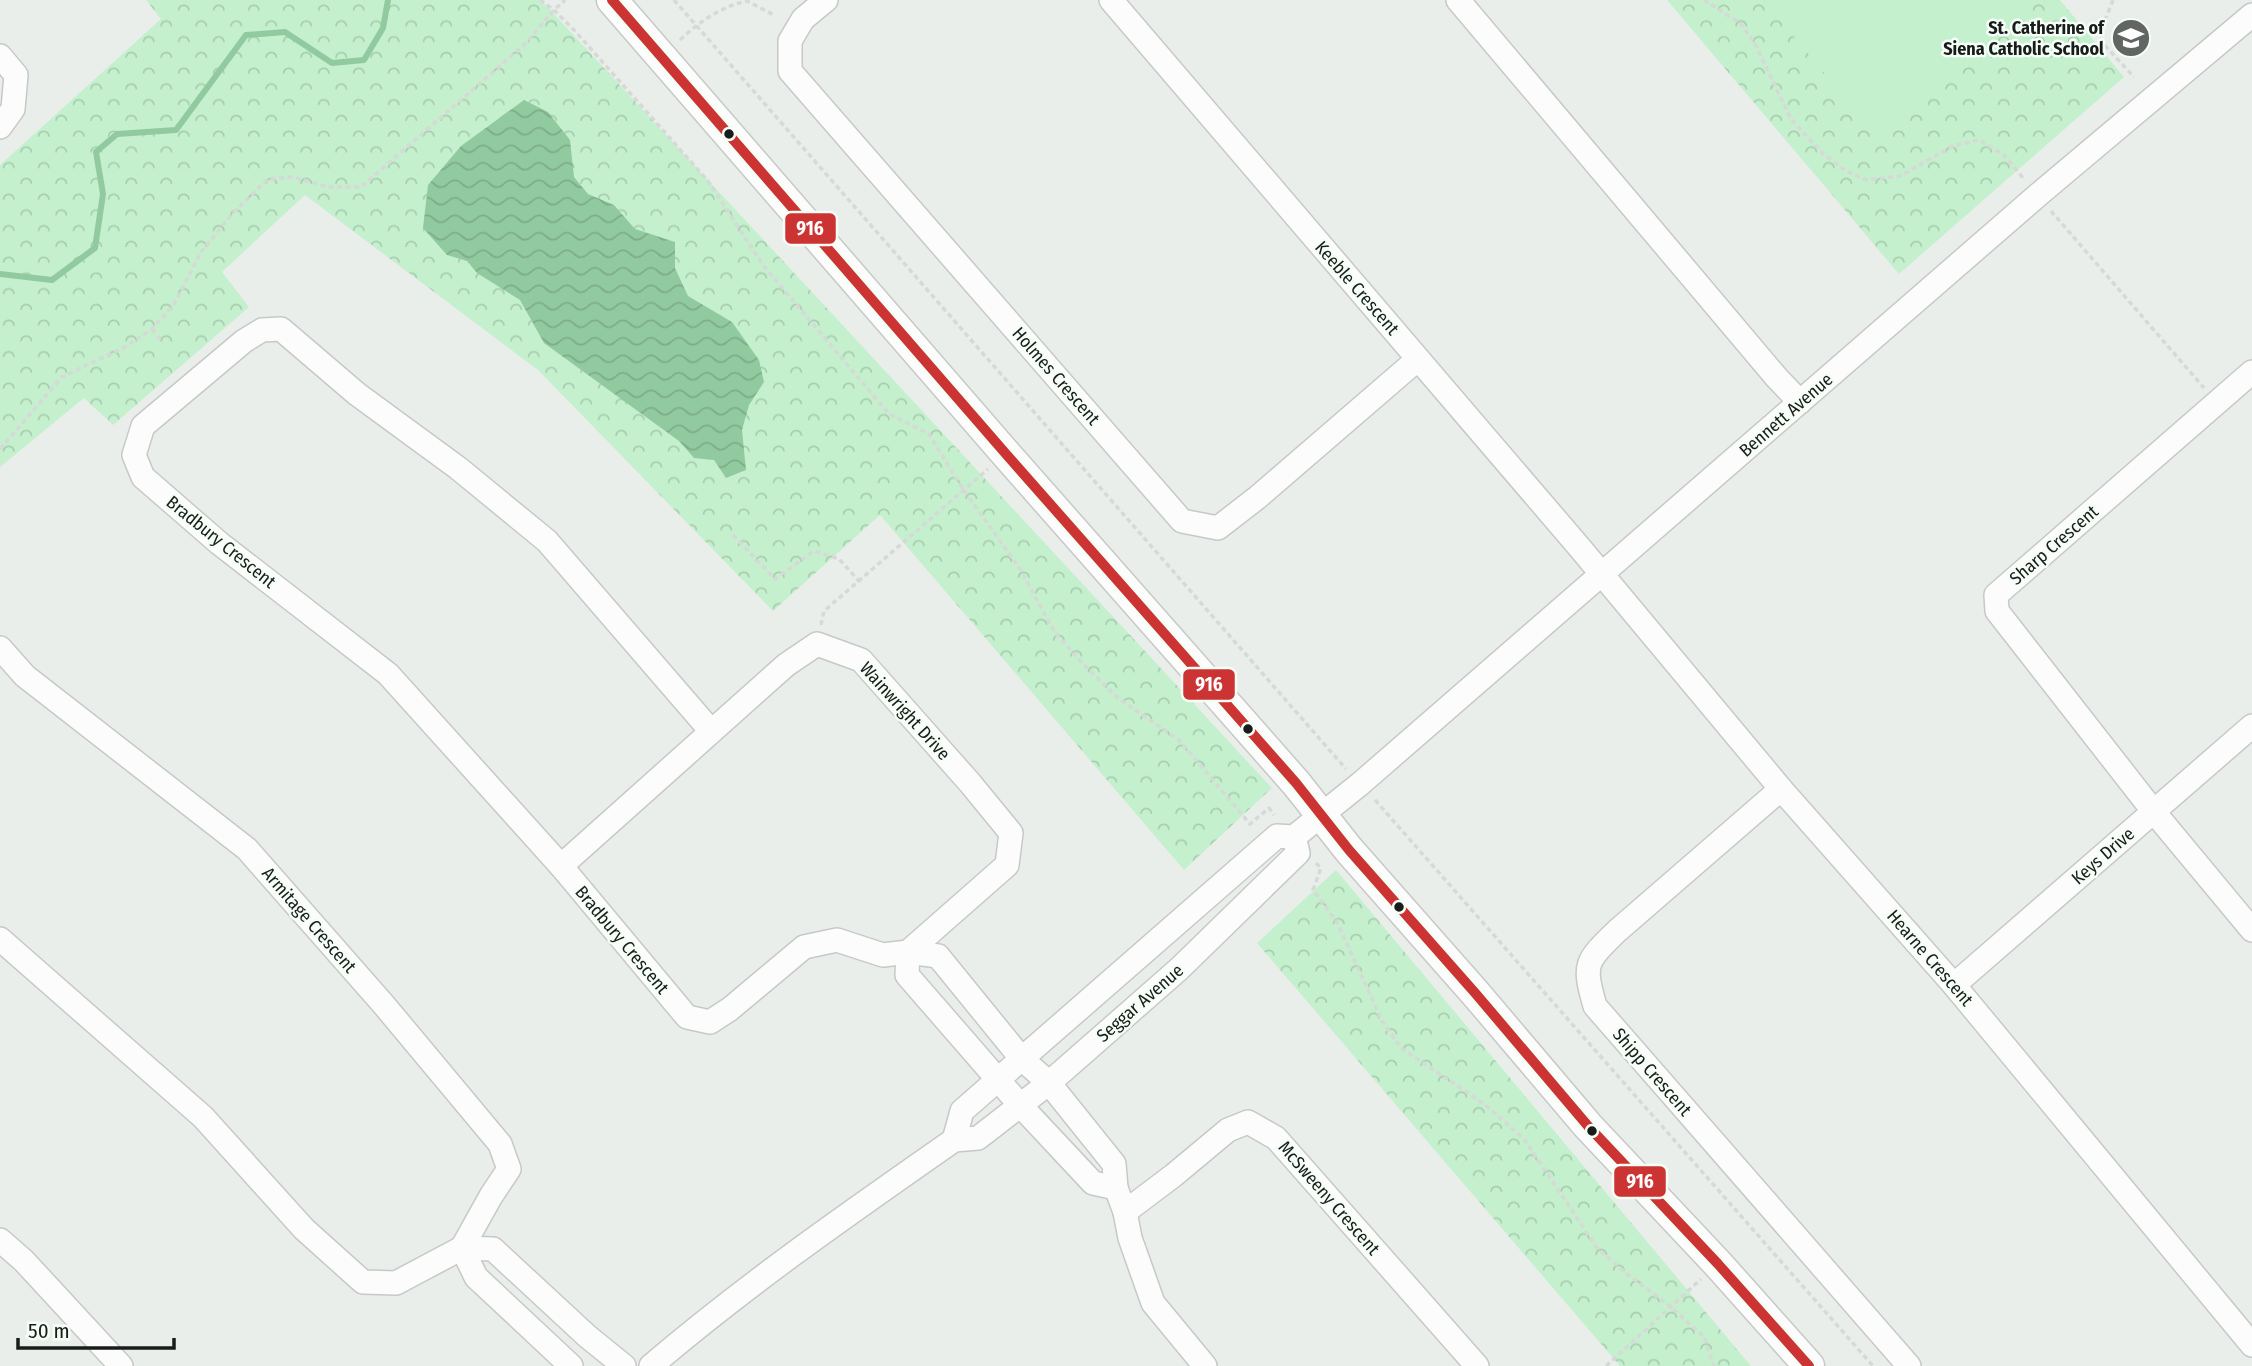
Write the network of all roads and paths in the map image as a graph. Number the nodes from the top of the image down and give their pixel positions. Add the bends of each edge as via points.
1 (540, 0) edge
2 (565, 0) edge
3 (612, 0) edge
4 (674, 0) edge
5 (826, 0) edge
6 (1111, 0) edge
7 (1458, 0) edge
8 (1704, 0) edge
9 (2113, 0) edge
10 (554, 10) junction
11 (774, 15) dead end
12 (2252, 15) edge
13 (696, 25) junction
14 (0, 56) edge
15 (660, 58) junction
16 (2134, 77) dead end
17 (0, 127) edge
18 (2038, 195) junction
19 (152, 329) junction
20 (163, 343) dead end
21 (1418, 359) junction
22 (2252, 372) edge
23 (1800, 402) junction
24 (2215, 404) junction
25 (0, 449) edge
26 (1006, 454) junction
27 (963, 489) junction
28 (733, 535) dead end
29 (1602, 576) junction
30 (860, 582) junction
31 (817, 644) junction
32 (0, 649) edge
33 (2252, 726) edge
34 (711, 732) junction
35 (1360, 784) junction
36 (1781, 789) junction
37 (2154, 812) junction
38 (1321, 816) junction
39 (1294, 836) junction
40 (561, 866) junction
41 (2252, 930) edge
42 (0, 939) edge
43 (908, 952) junction
44 (1954, 985) junction
45 (1021, 1058) junction
46 (998, 1080) junction
47 (1049, 1083) junction
48 (1020, 1105) junction
49 (954, 1139) junction
50 (1116, 1188) junction
51 (1125, 1212) junction
52 (0, 1240) edge
53 (462, 1248) junction
54 (1718, 1264) junction
55 (1671, 1307) junction
56 (2252, 1345) edge
57 (121, 1366) edge
58 (571, 1366) edge
59 (624, 1366) edge
60 (652, 1366) edge
61 (1205, 1366) edge
62 (1477, 1366) edge
63 (1606, 1366) edge
64 (1714, 1366) edge
65 (1809, 1366) edge
66 (1873, 1366) edge
67 (1909, 1366) edge

1 - 10 path
2 - 10 path
3 - 15 main road
4 - 13 path
5 - 21 street, Holmes Crescent via 803,19 790,41 790,71 1182,521 1218,528
6 - 21 street, Keeble Crescent
7 - 23 street
8 - 18 path via 1740,23 1791,119 1846,171 1866,180 1900,176 1954,146 1979,140 2004,155
9 - 16 path via 2098,38
10 - 19 path via 524,45 360,187 328,187 293,177 268,179 201,252 174,304
10 - 27 path via 708,181 763,265 889,414 929,434
11 - 13 path via 747,1 727,6
12 - 18 street, Bennett Avenue
13 - 15 path
13 - 35 path
14 - 17 street via 16,75 13,109
15 - 26 main road
18 - 23 street, Bennett Avenue
18 - 24 path
19 - 20 path
19 - 25 path via 62,376
21 - 29 street, Keeble Crescent
22 - 24 street, Sharp Crescent
23 - 29 street, Bennett Avenue
24 - 37 street, Sharp Crescent via 1996,596 1997,611
26 - 27 path
26 - 38 main road via 1297,783
27 - 30 path
27 - 39 path via 1020,569 1055,633 1086,667 1118,698 1179,740 1250,824 1269,808
28 - 30 path via 775,579 814,551 839,559
29 - 35 street, Bennett Avenue
29 - 36 street, Hearne Crescent
30 - 31 path via 824,611
31 - 34 street via 786,664
31 - 43 street, Wainwright Drive via 862,660 1011,833 1007,865
32 - 53 street, Armitage Crescent via 25,676 247,849 500,1144 509,1169
33 - 37 street, Keys Drive
34 - 40 street
34 - 40 street, Bradbury Crescent via 547,541 281,330 262,330 244,341 143,426 134,455 143,477 219,543 388,674
35 - 38 street, Bennett Avenue
35 - 66 path
36 - 44 street, Hearne Crescent
36 - 67 street, Shipp Crescent via 1594,953 1586,976 1595,1006
37 - 41 street
37 - 44 street, Keys Drive
38 - 39 street, Seggar Avenue
38 - 54 main road via 1588,1126
39 - 45 street, Seggar Avenue via 1278,836
39 - 47 street, Seggar Avenue via 1298,853 1179,969
39 - 55 path via 1321,868 1313,890 1336,922 1382,1021 1401,1048 1483,1103 1524,1139 1597,1248
40 - 43 street, Bradbury Crescent via 687,1017 709,1022 804,947 837,940 883,955
42 - 53 street via 203,1117 304,1229 363,1282 396,1283
43 - 45 street, Bradbury Crescent via 937,956
43 - 46 street via 907,975
44 - 56 street, Hearne Crescent
45 - 46 street, Seggar Avenue
45 - 47 street, Bradbury Crescent
46 - 48 street
46 - 49 street, Seggar Avenue via 962,1111
47 - 48 street, Seggar Avenue
47 - 50 street via 1114,1164
48 - 49 street, Seggar Avenue via 978,1138
48 - 50 street via 1093,1183
49 - 60 street, Seggar Avenue via 718,1311
50 - 51 street
51 - 61 street via 1153,1303
51 - 62 street, McSweeny Crescent via 1228,1130 1248,1122 1276,1138
52 - 57 street
53 - 58 street via 476,1277
53 - 59 street via 493,1249
54 - 55 path
54 - 65 main road
55 - 63 path
55 - 64 path via 1704,1337

